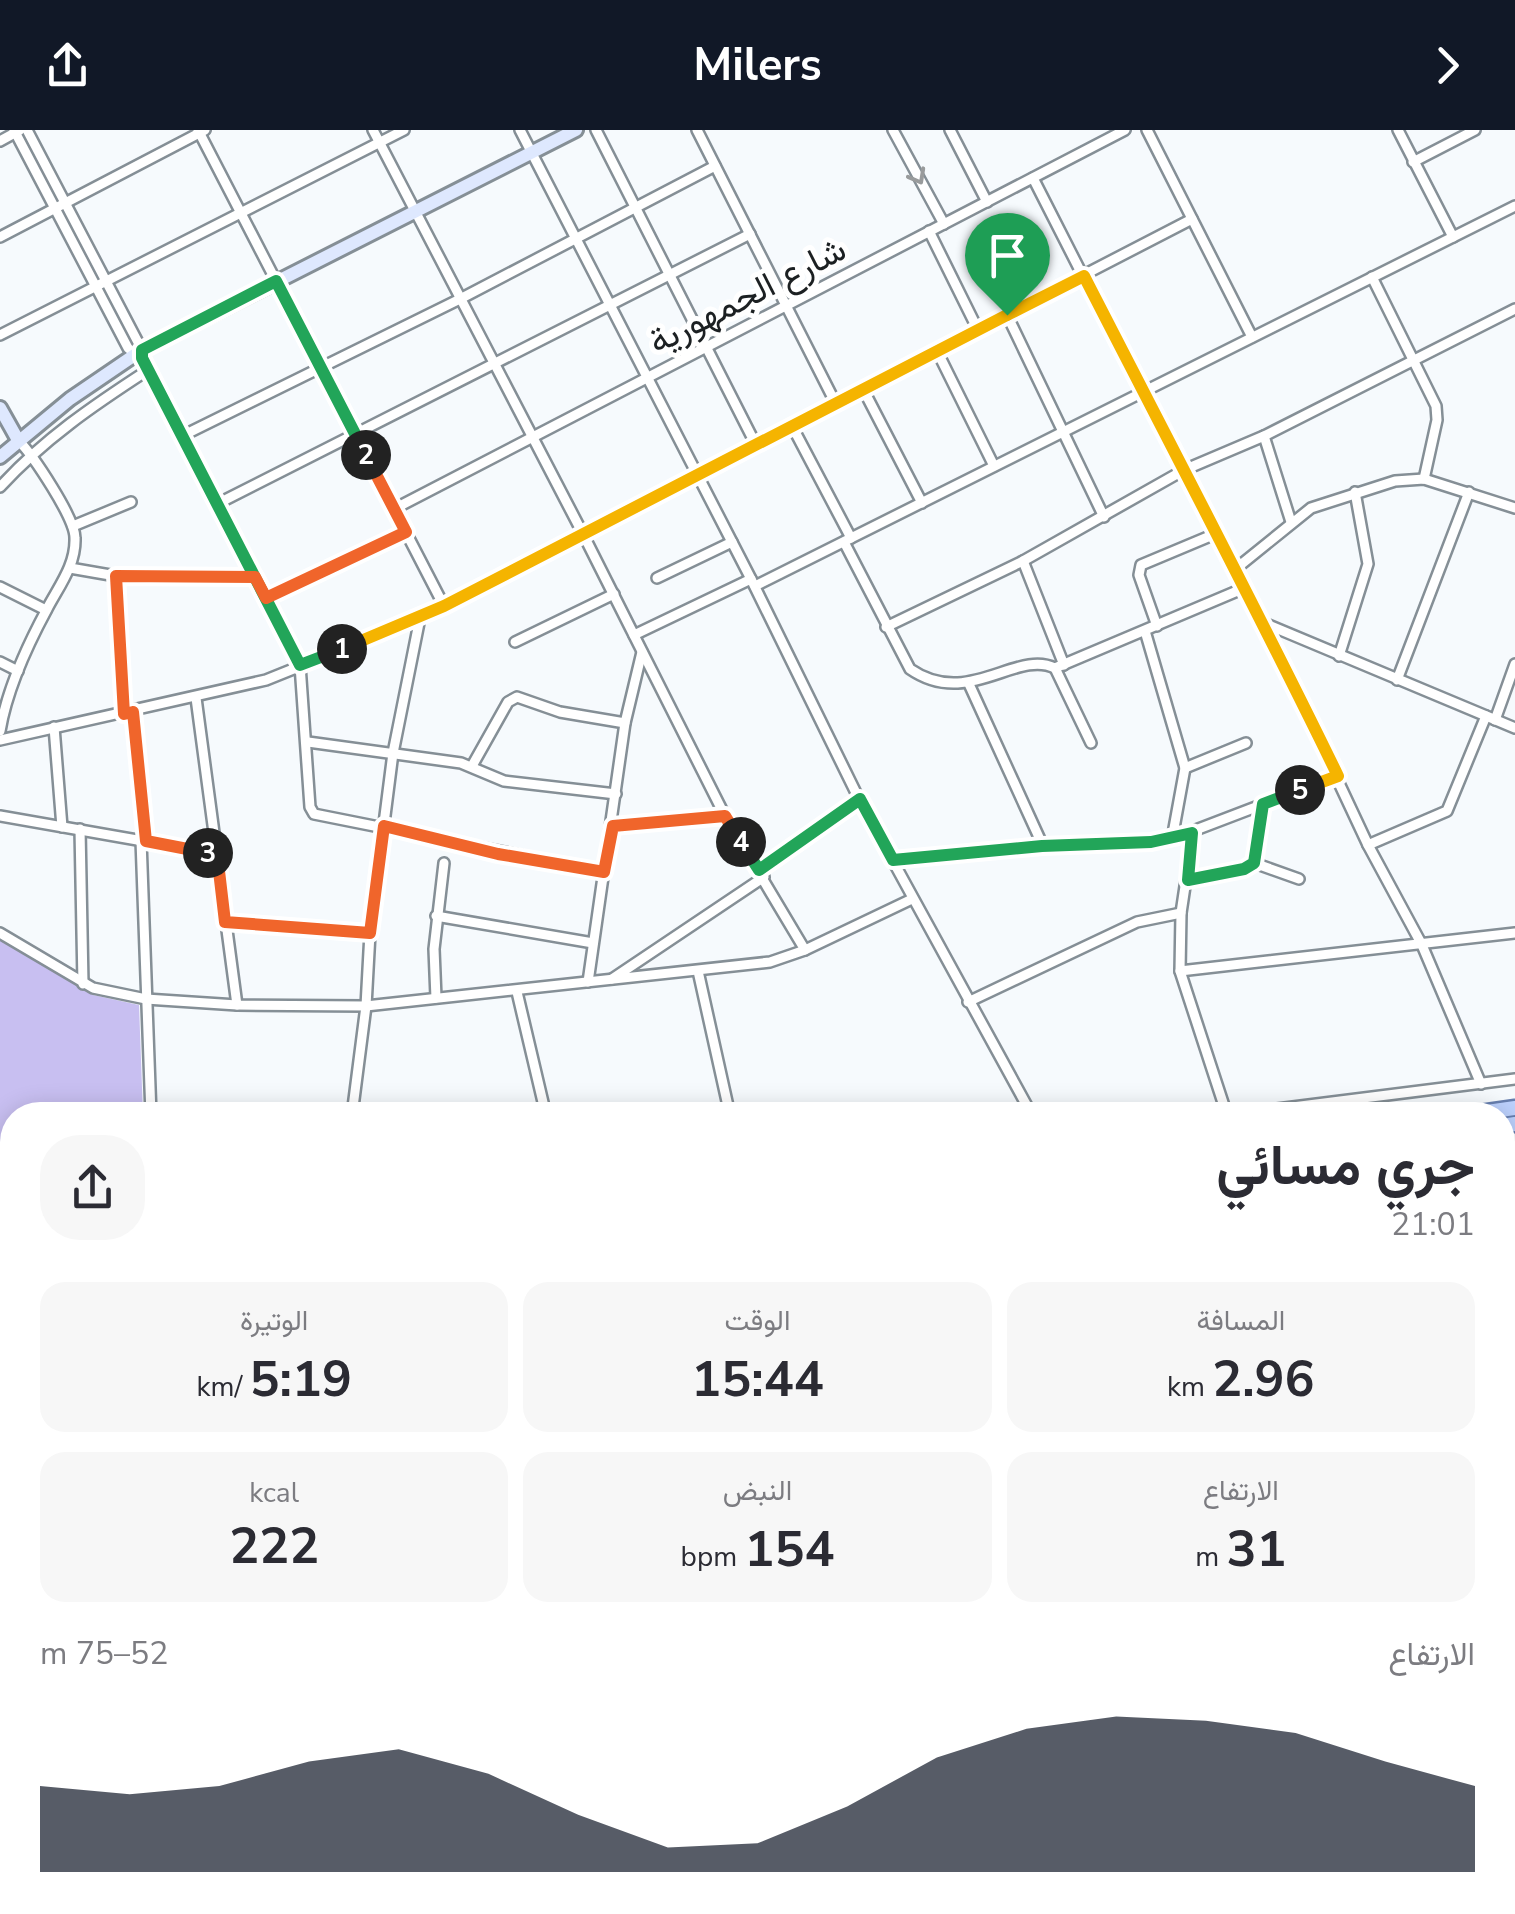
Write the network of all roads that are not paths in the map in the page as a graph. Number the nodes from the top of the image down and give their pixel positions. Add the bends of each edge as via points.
1 (372, 130) edge
2 (404, 130) edge
3 (520, 130) edge
4 (576, 130) edge
5 (596, 130) edge
6 (697, 130) edge
7 (893, 130) edge
8 (950, 130) edge
9 (1125, 130) edge
10 (1147, 130) edge
11 (1398, 130) edge
12 (1475, 130) edge
13 (19, 131) edge
14 (201, 131) edge
15 (0, 141) edge
16 (379, 143) junction
17 (532, 152) junction
18 (1413, 162) junction
19 (716, 166) junction
20 (1033, 178) junction
21 (987, 202) junction
22 (60, 206) junction
23 (1515, 206) edge
24 (636, 208) junction
25 (416, 211) junction
26 (241, 213) junction
27 (1192, 219) junction
28 (944, 224) junction
29 (929, 232) junction
30 (750, 234) junction
31 (1453, 236) junction
32 (0, 237) edge
33 (576, 238) junction
34 (670, 275) junction
35 (1084, 276) junction
36 (1372, 277) junction
37 (276, 281) junction
38 (100, 285) junction
39 (460, 299) junction
40 (610, 305) junction
41 (786, 306) junction
42 (1515, 309) edge
43 (1007, 315) junction
44 (978, 330) junction
45 (0, 336) edge
46 (1252, 337) junction
47 (706, 347) junction
48 (937, 352) junction
49 (139, 354) junction
50 (1414, 359) junction
51 (494, 365) junction
52 (321, 368) junction
53 (148, 370) junction
54 (647, 378) junction
55 (863, 390) junction
56 (1143, 392) junction
57 (836, 404) junction
58 (0, 408) edge
59 (792, 426) junction
60 (1064, 432) junction
61 (182, 436) junction
62 (356, 436) junction
63 (1264, 436) junction
64 (533, 439) junction
65 (18, 440) junction
66 (756, 445) junction
67 (31, 453) junction
68 (0, 457) edge
69 (994, 466) junction
70 (1184, 470) junction
71 (697, 475) junction
72 (1424, 479) junction
73 (0, 487) edge
74 (1355, 492) junction
75 (1469, 492) junction
76 (131, 502) dead end
77 (922, 503) junction
78 (218, 504) junction
79 (1515, 508) edge
80 (394, 509) junction
81 (1104, 517) junction
82 (1292, 522) junction
83 (72, 526) junction
84 (406, 532) junction
85 (583, 534) junction
86 (1215, 534) junction
87 (847, 540) junction
88 (732, 542) junction
89 (1023, 561) junction
90 (70, 568) junction
91 (1233, 571) junction
92 (116, 576) junction
93 (255, 577) junction
94 (657, 578) dead end
95 (753, 582) junction
96 (0, 587) edge
97 (1242, 589) junction
98 (614, 594) junction
99 (266, 598) junction
100 (444, 606) junction
101 (46, 610) junction
102 (420, 618) junction
103 (1264, 623) junction
104 (1157, 626) junction
105 (886, 627) junction
106 (1145, 631) junction
107 (634, 636) junction
108 (515, 642) dead end
109 (642, 652) junction
110 (1339, 656) junction
111 (0, 662) edge
112 (1515, 664) edge
113 (300, 665) junction
114 (1060, 666) junction
115 (18, 671) junction
116 (1397, 680) junction
117 (969, 684) junction
118 (196, 698) junction
119 (129, 713) junction
120 (1490, 718) junction
121 (625, 722) junction
122 (54, 728) junction
123 (1515, 728) edge
124 (0, 730) edge
125 (0, 740) edge
126 (308, 742) junction
127 (1090, 743) dead end
128 (1246, 743) dead end
129 (393, 752) junction
130 (472, 766) junction
131 (1185, 768) junction
132 (1338, 776) junction
133 (616, 794) junction
134 (860, 799) junction
135 (1263, 804) junction
136 (0, 816) edge
137 (725, 816) junction
138 (62, 826) junction
139 (384, 826) junction
140 (613, 826) junction
141 (80, 829) junction
142 (1192, 833) junction
143 (144, 840) junction
144 (1172, 840) junction
145 (1042, 846) junction
146 (1368, 846) junction
147 (217, 854) junction
148 (893, 860) junction
149 (444, 862) dead end
150 (1254, 863) junction
151 (604, 872) junction
152 (761, 874) junction
153 (1188, 880) junction
154 (1299, 880) dead end
155 (912, 900) junction
156 (1181, 913) junction
157 (436, 916) junction
158 (225, 922) junction
159 (0, 933) edge
160 (370, 933) junction
161 (1515, 933) edge
162 (592, 943) junction
163 (1422, 945) junction
164 (805, 950) junction
165 (698, 971) junction
166 (1180, 971) junction
167 (610, 980) junction
168 (588, 982) junction
169 (83, 984) junction
170 (517, 992) junction
171 (436, 998) junction
172 (146, 1000) junction
173 (968, 1002) junction
174 (237, 1005) junction
175 (366, 1006) junction
176 (1515, 1079) edge
177 (1481, 1084) junction
178 (150, 1102) edge
179 (354, 1102) edge
180 (543, 1102) edge
181 (727, 1102) edge
182 (1025, 1102) edge
183 (1224, 1102) edge
184 (1334, 1102) edge

1 - 16 street
2 - 16 street
3 - 17 street
4 - 17 main road
5 - 24 street
6 - 19 street
7 -> 28 street
8 - 21 street
9 - 20 street, شارع الجمهورية
10 - 27 street
11 - 18 street
12 - 18 street
13 - 15 street
13 - 22 street
14 - 22 street
14 - 26 street
16 - 25 street
16 - 26 street
17 - 25 main road
17 - 33 street
18 - 31 street
19 - 24 street
19 - 30 street
20 - 21 street, شارع الجمهورية
20 - 35 street
21 - 28 street, شارع الجمهورية
22 - 32 street
22 - 38 street
23 - 31 street
24 - 33 street
24 - 34 street
25 - 37 main road
25 - 39 street
26 - 37 street
26 - 38 street
27 - 35 street
27 - 46 street
28 - 29 street, شارع الجمهورية
29 - 41 street, شارع الجمهورية
29 - 44 street
30 - 34 street
30 - 41 street
31 - 36 street
33 - 39 street
33 - 40 street
34 - 40 street
34 - 47 street
35 - 43 street
35 - 56 street
36 - 46 street
36 - 50 street
37 - 49 main road
37 - 52 street
38 - 45 street
38 - 49 street
39 - 51 street
39 - 52 street
40 - 51 street
40 - 54 street
41 - 47 street, شارع الجمهورية
41 - 57 street
42 - 50 street
43 - 44 street
43 - 60 street
44 - 48 street
46 - 56 street
47 - 54 street, شارع الجمهورية
47 - 66 street
48 - 55 street
48 - 69 street
49 - 53 street
49 - 65 main road
50 - 63 street
50 - 72 street via 1438,413
51 - 62 street
51 - 64 street
52 - 61 street
52 - 62 street
53 - 61 street
53 - 67 street
54 - 64 street, شارع الجمهورية
54 - 71 street
55 - 57 street
55 - 77 street
56 - 60 street
56 - 70 street
57 - 59 street
58 - 65 main road
59 - 66 street
59 - 87 street
60 - 69 street
60 - 81 street
61 - 78 street
62 - 78 street
62 - 80 street
63 - 70 street
63 - 82 street
64 - 80 street, شارع الجمهورية
64 - 85 street
65 - 67 street
65 - 68 main road
66 - 71 street
67 - 73 street
67 - 83 street
69 - 77 street
70 - 81 street
70 - 86 street
71 - 85 street
71 - 88 street
72 - 74 street
72 - 75 street
74 - 82 street
74 - 110 street via 1368,564
75 - 79 street
75 - 116 street
76 - 83 street
77 - 87 street
78 - 93 street
80 - 84 street
81 - 89 street
82 - 91 street
83 - 90 street
84 - 99 street
84 - 100 street
85 - 98 street
85 - 100 street
86 - 91 street
86 - 104 street via 1139,568
87 - 95 street
87 - 105 street
88 - 94 street
88 - 95 street
89 - 105 street
89 - 114 street
90 - 92 street
90 - 101 street
91 - 97 street
92 - 93 street
92 - 119 street
93 - 99 street
95 - 107 street
95 - 134 street
96 - 101 street
97 - 103 street
97 - 104 street
98 - 107 street
98 - 108 street
99 - 113 street
100 - 102 street
101 - 115 street
102 - 113 street
102 - 129 street
103 - 110 street
103 - 132 street
104 - 106 street
105 - 117 street via 913,672
106 - 114 street
106 - 131 street
107 - 109 street
109 - 121 street
109 - 137 street
110 - 116 street
111 - 115 street
112 - 120 street
113 - 118 street
113 - 126 street
114 - 117 street via 1033,665
114 - 127 street
115 - 124 street
116 - 120 street
117 - 145 street
118 - 119 street
118 - 147 street
119 - 122 street
119 - 143 street
120 - 123 street
120 - 146 street via 1448,811
121 - 130 street via 516,697
121 - 133 street
122 - 125 street
122 - 138 street
126 - 129 street
126 - 139 street via 314,814
128 - 131 street
129 - 130 street
129 - 139 street
130 - 133 street via 504,782
131 - 144 street
132 - 135 street
132 - 146 street
133 - 140 street
134 - 148 street
134 - 152 street
135 - 142 street
135 - 150 street
136 - 138 street
137 - 140 street
137 - 152 street
138 - 141 street
139 - 151 street
139 - 160 street
140 - 151 street
141 - 143 street
141 - 169 street
142 - 144 street
142 - 153 street
143 - 147 street
143 - 172 street
144 - 145 street
145 - 148 street
146 - 163 street
147 - 158 street
148 - 155 street
149 - 157 street
150 - 153 street
150 - 154 street
151 - 162 street
152 - 164 street
152 - 167 street
153 - 156 street
155 - 164 street
155 - 173 street
156 - 166 street
156 - 173 street via 1137,922
157 - 162 street
157 - 171 street
158 - 160 street
158 - 174 street
159 - 169 street
160 - 175 street
161 - 163 street
162 - 168 street
163 - 166 street
163 - 177 street
164 - 165 street via 770,962
165 - 167 street
165 - 181 street
166 - 183 street
167 - 168 street
168 - 170 street
169 - 172 street
170 - 171 street
170 - 180 street
171 - 175 street
172 - 174 street
172 - 178 street
173 - 182 street
174 - 175 street
175 - 179 street
176 - 177 street
177 - 184 street

